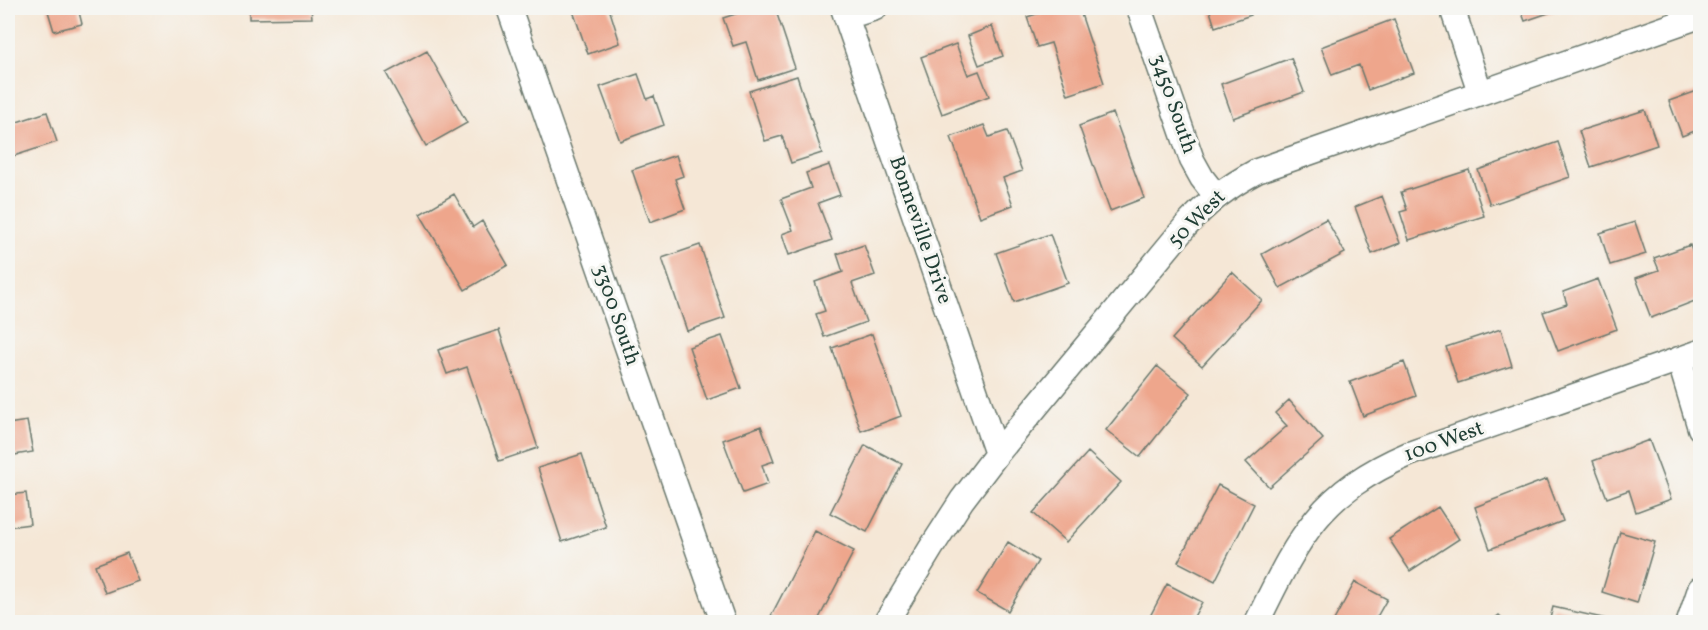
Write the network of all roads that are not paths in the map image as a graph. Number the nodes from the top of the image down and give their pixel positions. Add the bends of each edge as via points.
1 (509, 8) edge
2 (875, 8) edge
3 (1139, 8) edge
4 (1452, 8) edge
5 (844, 12) edge
6 (1701, 16) edge
7 (1480, 92) junction
8 (1216, 196) junction
9 (1690, 355) edge
10 (1701, 428) edge
11 (998, 454) junction
12 (1701, 589) edge
13 (723, 622) edge
14 (886, 622) edge
15 (1257, 622) edge
16 (1689, 622) edge

1 - 13 street, 3300 South
2 - 5 street
3 - 8 street, 3450 South via 1192,160
4 - 7 street
5 - 11 street, Bonneville Drive
6 - 7 street, 50 West
7 - 8 street, 50 West via 1257,171
8 - 11 street, 50 West via 1185,227
9 - 10 street
9 - 15 street, 100 West via 1409,454 1359,479 1317,516 1300,538
11 - 14 street, 50 West via 962,500
12 - 16 street

